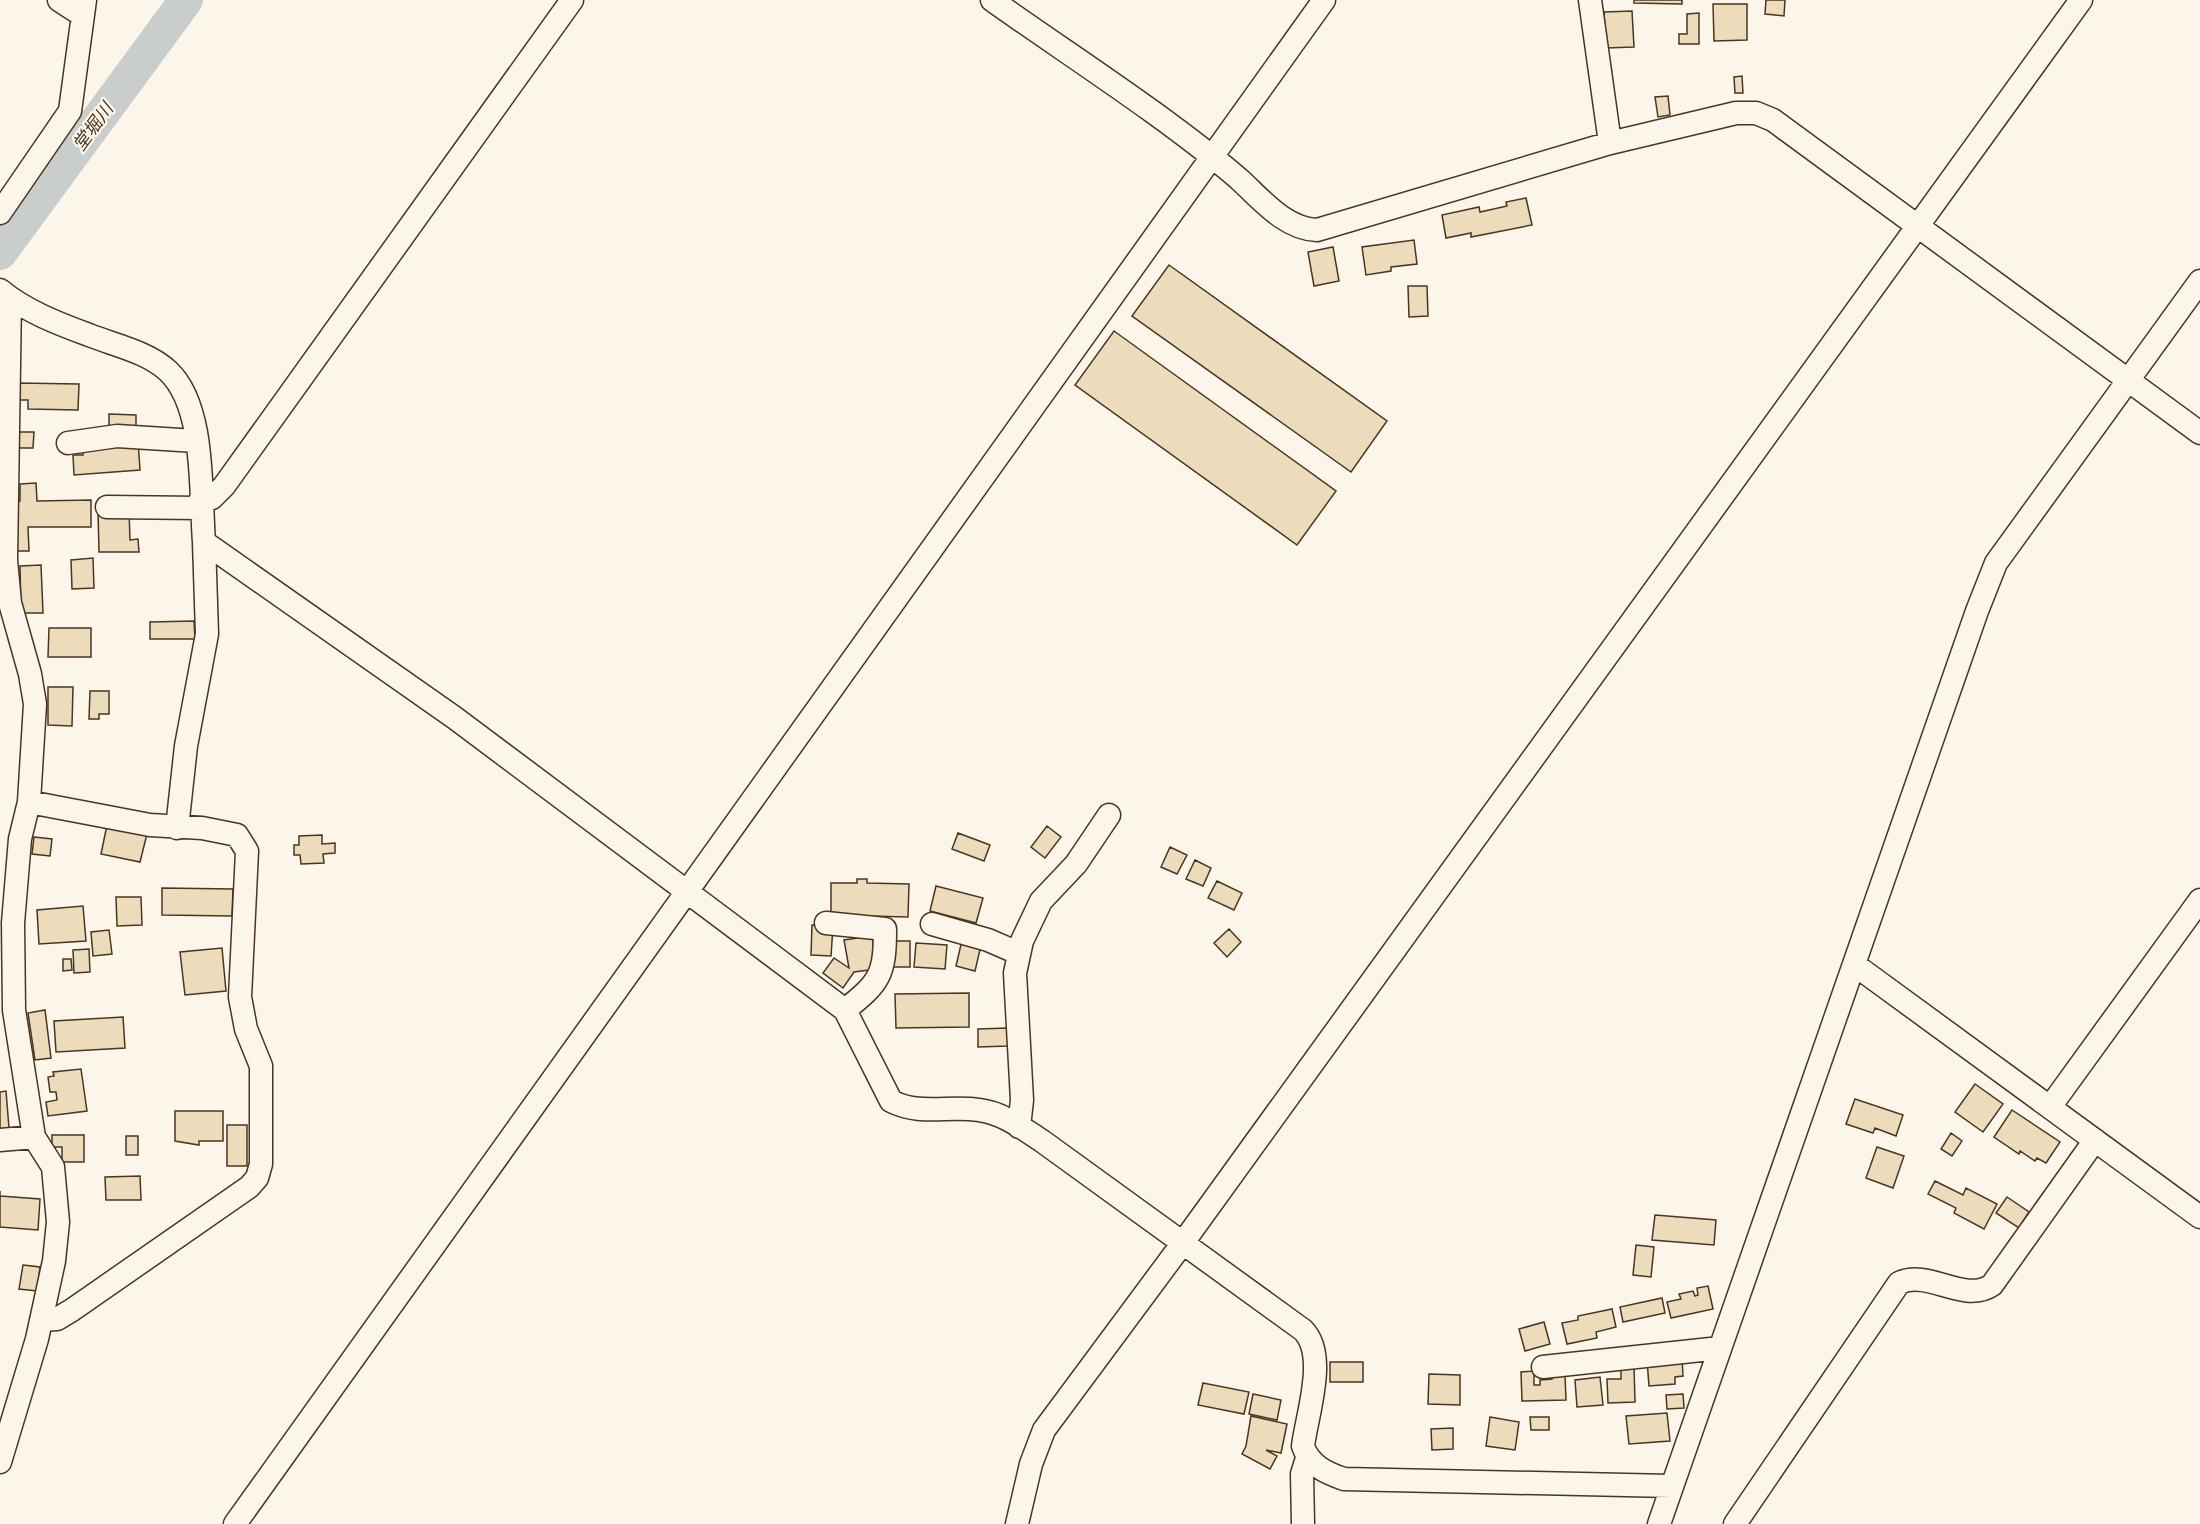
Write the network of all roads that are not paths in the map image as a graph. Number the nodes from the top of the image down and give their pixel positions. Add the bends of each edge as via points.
1 (59, 0) edge
2 (572, 0) edge
3 (992, 0) edge
4 (1324, 0) edge
5 (1590, 0) edge
6 (2081, 0) edge
7 (84, 7) edge
8 (1610, 143) junction
9 (1213, 157) junction
10 (0, 213) edge
11 (1918, 225) junction
12 (2200, 281) edge
13 (5, 294) edge
14 (2129, 380) junction
15 (2200, 433) edge
16 (196, 441) junction
17 (68, 443) dead end
18 (201, 504) junction
19 (107, 507) dead end
20 (204, 542) junction
21 (29, 802) junction
22 (1109, 815) dead end
23 (177, 828) junction
24 (687, 889) junction
25 (2200, 900) edge
26 (826, 923) dead end
27 (932, 924) dead end
28 (1018, 953) junction
29 (1855, 964) junction
30 (845, 1010) junction
31 (8, 1026) edge
32 (2050, 1107) junction
33 (1019, 1127) junction
34 (34, 1137) junction
35 (0, 1140) edge
36 (2095, 1140) junction
37 (2200, 1217) edge
38 (1182, 1244) junction
39 (41, 1320) junction
40 (1720, 1348) junction
41 (1543, 1367) dead end
42 (1307, 1458) junction
43 (0, 1462) edge
44 (1671, 1486) junction
45 (235, 1524) edge
46 (1017, 1524) edge
47 (1303, 1524) edge
48 (1659, 1524) edge
49 (1735, 1524) edge

1 - 7 street
2 - 18 street via 224,486
3 - 9 street
4 - 9 street
5 - 8 street
6 - 11 street
7 - 10 street via 70,111
8 - 9 street via 1317,230 1304,230 1289,223
8 - 11 street via 1736,112 1756,113 1773,120
9 - 24 street
11 - 14 street
11 - 38 street
12 - 14 street
13 - 16 street via 60,324 151,360 168,371 188,402
13 - 21 street via 6,560 10,603 30,674 34,704
14 - 15 street
14 - 29 street via 1996,563
16 - 17 street via 117,436
16 - 18 street
18 - 19 street
18 - 20 street
20 - 23 street via 207,634 184,763
20 - 24 street via 455,718
21 - 23 street
21 - 31 street via 20,839
22 - 28 street via 1076,864 1041,901
23 - 39 street via 202,828 237,836 247,851 240,997 246,1029 261,1066 260,1171 249,1187 72,1310 57,1319
24 - 30 street
24 - 45 street
25 - 32 street
26 - 30 street via 885,929 884,956 877,981
27 - 28 street
28 - 33 street via 1015,984 1022,1100
29 - 32 street
29 - 40 street
30 - 33 street via 891,1101 926,1110 984,1111
31 - 34 street
32 - 36 street
33 - 38 street
34 - 35 street
34 - 39 street via 53,1167 58,1206 54,1261
36 - 37 street
36 - 49 street via 1992,1285 1975,1292 1909,1278 1899,1283
38 - 42 street via 1290,1318 1309,1336 1316,1365 1303,1446
38 - 46 street via 1044,1430 1031,1464
39 - 43 street
40 - 41 street
40 - 44 street
42 - 44 street via 1344,1479
42 - 47 street via 1302,1474
44 - 48 street

